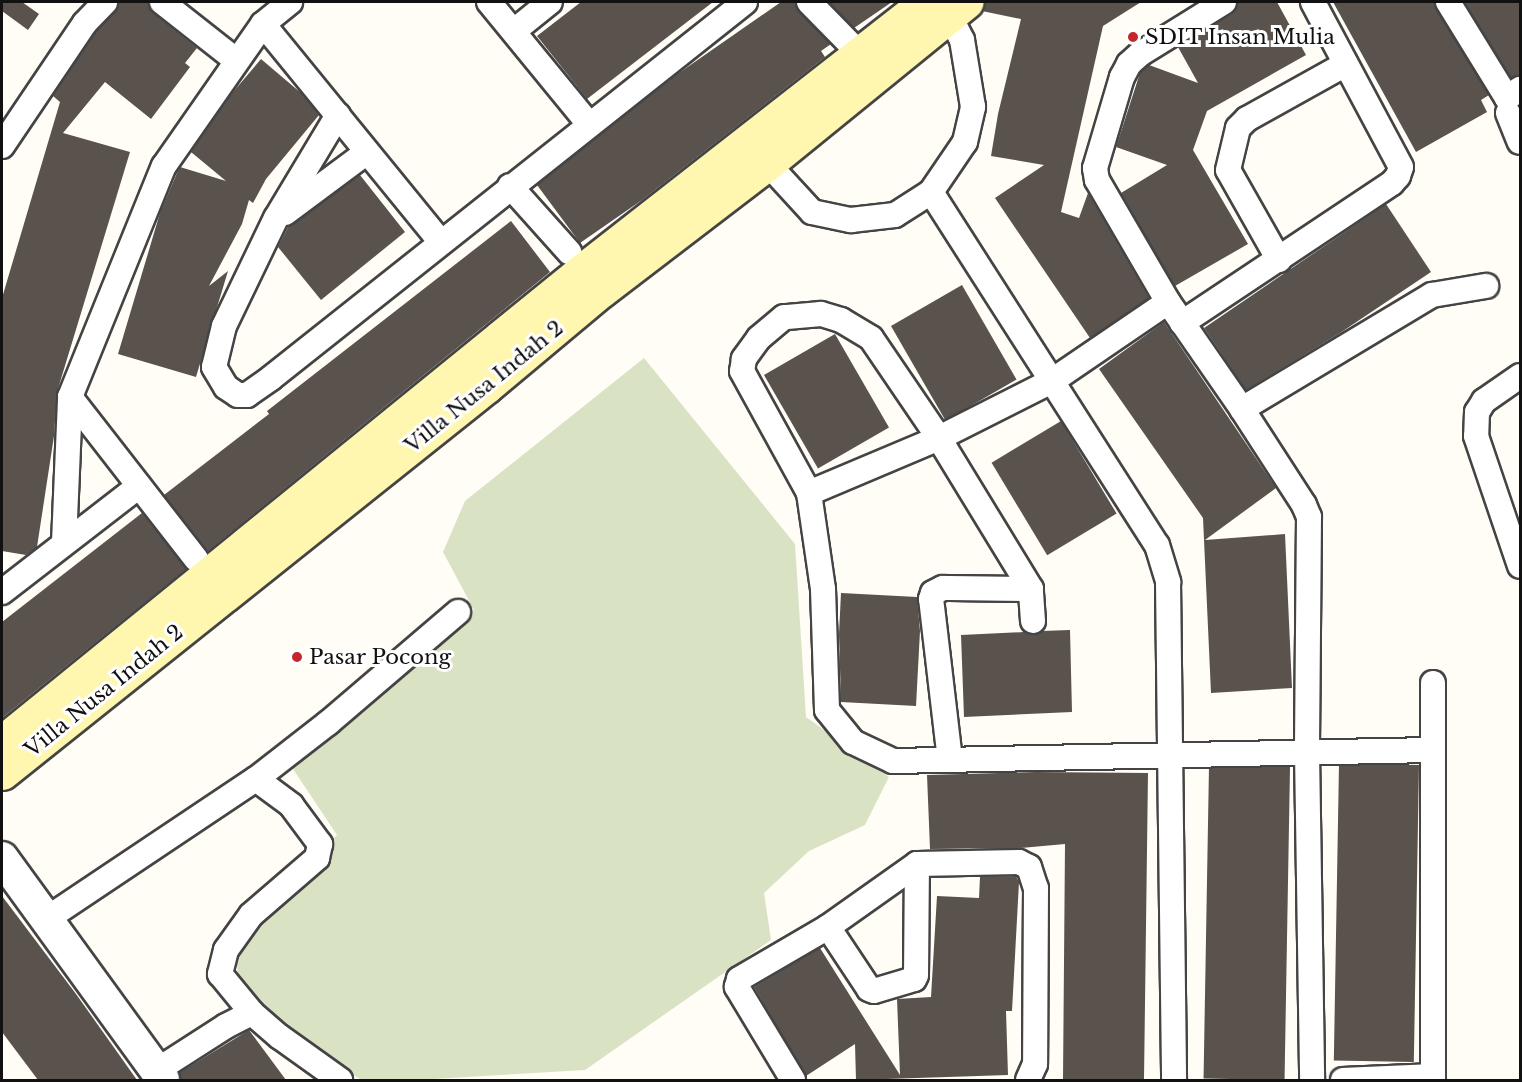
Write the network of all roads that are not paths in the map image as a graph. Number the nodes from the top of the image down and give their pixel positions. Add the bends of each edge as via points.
1 (162, 2) edge
2 (290, 2) edge
3 (550, 2) edge
4 (745, 2) edge
5 (809, 2) edge
6 (1224, 2) edge
7 (1312, 2) edge
8 (1449, 2) edge
9 (495, 3) edge
10 (99, 4) edge
11 (947, 6) edge
12 (263, 24) junction
13 (514, 31) junction
14 (237, 62) junction
15 (1346, 64) junction
16 (867, 65) junction
17 (1512, 100) edge
18 (338, 115) junction
19 (589, 124) junction
20 (1521, 142) edge
21 (2, 146) edge
22 (367, 152) junction
23 (758, 152) junction
24 (510, 186) junction
25 (931, 192) junction
26 (276, 219) junction
27 (441, 242) junction
28 (1279, 260) junction
29 (585, 270) junction
30 (1486, 286) dead end
31 (1168, 302) junction
32 (1182, 323) junction
33 (1521, 376) edge
34 (1052, 381) junction
35 (70, 397) junction
36 (1242, 409) junction
37 (939, 438) junction
38 (139, 486) junction
39 (809, 493) junction
40 (64, 543) junction
41 (1521, 566) edge
42 (210, 576) junction
43 (1031, 589) junction
44 (2, 592) edge
45 (458, 612) dead end
46 (1033, 621) dead end
47 (1433, 683) dead end
48 (2, 742) edge
49 (1433, 750) junction
50 (1307, 752) junction
51 (1170, 754) junction
52 (950, 760) junction
53 (2, 773) edge
54 (256, 779) junction
55 (2, 858) edge
56 (917, 864) junction
57 (45, 920) junction
58 (828, 927) junction
59 (252, 1013) junction
60 (159, 1076) edge
61 (1433, 1078) edge
62 (340, 1080) edge
63 (792, 1080) edge
64 (1028, 1080) edge
65 (1174, 1080) edge
66 (1312, 1080) edge
67 (1343, 1080) edge

1 - 14 street
2 - 12 street
3 - 13 street
4 - 19 street
5 - 16 street
6 - 31 street via 1129,64 1095,168 1097,180
7 - 15 street
8 - 17 street
9 - 13 street
10 - 21 street
11 - 16 main road, Villa Nusa Indah 2
11 - 25 street via 962,40 973,107 965,142
12 - 14 street
12 - 18 street
13 - 19 street
14 - 35 street via 164,166
15 - 28 street via 1401,167 1392,183
15 - 28 street via 1247,119 1238,128 1228,170
16 - 23 main road, Villa Nusa Indah 2
17 - 20 street
18 - 22 street
18 - 26 street
19 - 24 street
22 - 26 street
22 - 27 street
23 - 25 street via 812,212 850,220 895,215
23 - 29 main road, Villa Nusa Indah 2
24 - 27 street
24 - 29 street
25 - 34 street
26 - 27 street via 215,352 214,367 226,387 238,395 247,395 271,378
28 - 32 street
29 - 42 main road, Villa Nusa Indah 2
30 - 36 street via 1432,295
31 - 32 street
31 - 34 street
32 - 36 street
33 - 41 street via 1484,401 1477,412 1476,436
34 - 37 street
34 - 51 street via 1157,545 1168,582
35 - 38 street
35 - 40 street
36 - 50 street via 1309,517
37 - 39 street
37 - 39 street via 871,338 841,320 821,314 784,317 759,338 744,359 742,371
37 - 43 street
38 - 40 street
38 - 42 street
39 - 52 street via 823,589 827,710 853,742 893,761
40 - 44 street
42 - 48 main road, Villa Nusa Indah 2
42 - 53 main road, Villa Nusa Indah 2
43 - 46 street
43 - 52 street via 943,588 933,593
45 - 54 street
47 - 49 street
49 - 50 street
49 - 61 street
50 - 51 street
50 - 66 street
51 - 52 street
51 - 65 street
54 - 57 street
54 - 59 street via 291,805 320,844 317,858 251,915 226,950 220,974
55 - 57 street
56 - 58 street
56 - 58 street via 914,979 874,991 869,989
56 - 64 street via 1019,862 1034,875 1035,1064
57 - 60 street
58 - 63 street via 737,982
59 - 60 street via 226,1026
59 - 62 street
61 - 67 street

